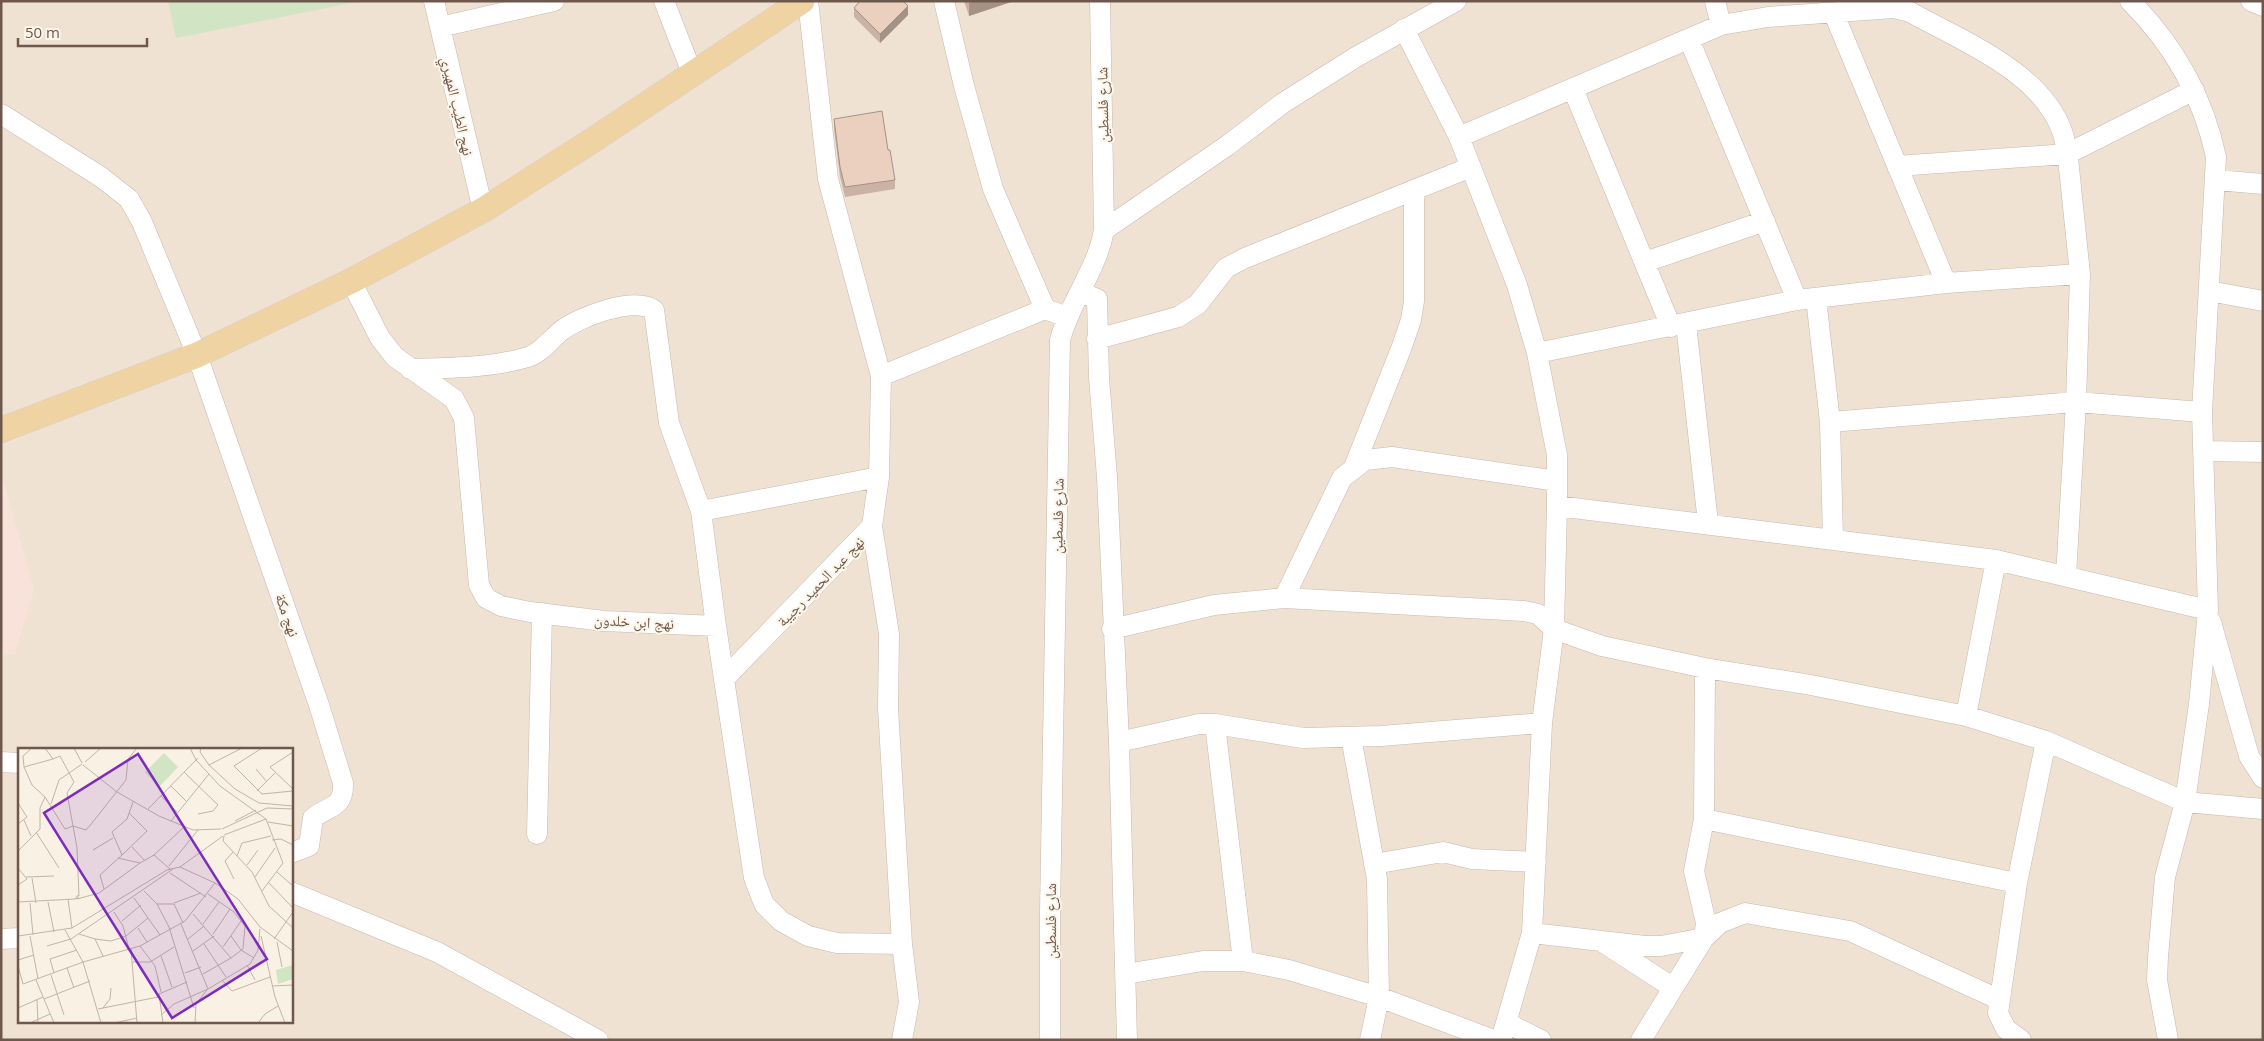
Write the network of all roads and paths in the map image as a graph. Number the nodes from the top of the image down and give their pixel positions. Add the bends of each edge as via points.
1 (434, 1) edge
2 (554, 1) edge
3 (664, 1) edge
4 (802, 1) edge
5 (808, 1) edge
6 (944, 1) edge
7 (1100, 1) edge
8 (1456, 1) edge
9 (1715, 1) edge
10 (2130, 1) edge
11 (2251, 1) edge
12 (1901, 5) edge
13 (2263, 6) edge
14 (1834, 14) junction
15 (1721, 25) junction
16 (440, 27) junction
17 (1404, 29) junction
18 (1689, 39) junction
19 (692, 73) junction
20 (1573, 89) junction
21 (2194, 90) junction
22 (1, 114) edge
23 (1459, 137) junction
24 (2067, 154) junction
25 (1897, 166) junction
26 (1471, 167) junction
27 (2216, 180) junction
28 (2263, 184) edge
29 (1414, 190) junction
30 (482, 210) junction
31 (1765, 221) junction
32 (1104, 230) junction
33 (1645, 262) junction
34 (2080, 274) junction
35 (352, 282) junction
36 (1946, 284) junction
37 (2209, 290) junction
38 (1080, 292) junction
39 (1806, 299) junction
40 (2263, 301) edge
41 (1045, 308) junction
42 (1067, 317) junction
43 (1678, 325) junction
44 (1097, 339) junction
45 (1537, 353) junction
46 (197, 355) junction
47 (410, 369) junction
48 (881, 376) junction
49 (2076, 402) junction
50 (2202, 412) junction
51 (1830, 422) junction
52 (1, 430) edge
53 (2203, 452) junction
54 (2263, 452) edge
55 (1354, 467) junction
56 (880, 477) junction
57 (1557, 481) junction
58 (1557, 506) junction
59 (701, 511) junction
60 (1708, 523) junction
61 (872, 526) junction
62 (1832, 539) junction
63 (1996, 560) junction
64 (2066, 576) junction
65 (1284, 598) junction
66 (2208, 610) junction
67 (542, 613) junction
68 (716, 626) junction
69 (1112, 629) junction
70 (1554, 630) junction
71 (1705, 668) junction
72 (725, 678) junction
73 (1966, 716) junction
74 (1542, 723) junction
75 (1215, 724) junction
76 (1351, 736) junction
77 (2046, 741) junction
78 (1119, 742) junction
79 (1, 762) edge
80 (18, 763) edge
81 (2263, 778) edge
82 (2185, 802) junction
83 (2263, 810) edge
84 (1704, 820) junction
85 (537, 834) dead end
86 (292, 852) edge
87 (1536, 862) junction
88 (1374, 864) junction
89 (2017, 883) junction
90 (292, 892) edge
91 (1532, 933) junction
92 (18, 938) edge
93 (1704, 938) junction
94 (1, 939) edge
95 (1599, 940) junction
96 (902, 944) junction
97 (1243, 961) junction
98 (1126, 974) junction
99 (1672, 987) junction
100 (1379, 997) junction
101 (2000, 1000) junction
102 (1504, 1031) edge
103 (598, 1040) edge
104 (902, 1040) edge
105 (1050, 1040) edge
106 (1127, 1040) edge
107 (1370, 1040) edge
108 (1494, 1040) edge
109 (1540, 1040) edge
110 (1640, 1040) edge
111 (2021, 1040) edge
112 (2168, 1040) edge

1 - 16 street, نهج الطيب المهيري
2 - 16 street
3 - 19 street
4 - 19 main road
5 - 48 street, نهج عبد الحميد رجيبة via 828,178
6 - 41 street via 993,190
7 - 32 street, شارع فلسطين
8 - 17 street
9 - 15 street
10 - 21 street via 2172,50
11 - 13 street
12 - 14 street
12 - 24 street via 2007,66 2023,79 2050,108 2062,131
14 - 15 street via 1768,16
14 - 25 street
15 - 18 street
16 - 30 street, نهج الطيب المهيري
17 - 23 street
17 - 32 street via 1283,103
18 - 20 street
18 - 31 street
19 - 30 main road via 594,140
20 - 23 street
20 - 33 street
21 - 24 street
21 - 27 street via 2210,129 2216,156
22 - 46 street via 101,177 129,199 142,222
23 - 26 street
24 - 25 street
24 - 34 street
25 - 36 street
26 - 29 street
26 - 45 street via 1517,284
27 - 28 street
27 - 37 street
29 - 44 street via 1226,268 1198,304 1178,317
29 - 55 street via 1414,301 1411,320
30 - 35 main road
31 - 33 street
31 - 39 street
32 - 38 street, شارع فلسطين via 1101,246
33 - 43 street
34 - 36 street
34 - 49 street
35 - 46 main road
35 - 47 street, نهج ابن خلدون via 380,338
36 - 39 street
37 - 40 street
37 - 50 street
38 - 42 street, شارع فلسطين
38 - 44 street via 1097,299
39 - 43 street
39 - 51 street
41 - 42 street
41 - 48 street
42 - 105 street, شارع فلسطين via 1060,340
43 - 45 street
43 - 60 street
44 - 69 street via 1107,476
45 - 57 street via 1557,455
46 - 52 main road
46 - 86 street, نهج مكة via 343,783 341,800 313,818 309,846
47 - 59 street via 456,368 530,356 581,317 629,306 648,306 654,310 657,323 669,423
47 - 67 street, نهج ابن خلدون via 454,399 464,418 479,585 486,598 501,606
48 - 56 street, نهج عبد الحميد رجيبة
49 - 50 street
49 - 51 street
49 - 64 street
50 - 53 street
51 - 62 street
53 - 54 street
53 - 66 street
55 - 57 street via 1365,460 1392,458
55 - 65 street via 1342,478
56 - 59 street
56 - 61 street, نهج عبد الحميد رجيبة
57 - 58 street
58 - 60 street
58 - 70 street
59 - 68 street
60 - 62 street
61 - 72 street, نهج عبد الحميد رجيبة
61 - 96 street via 889,634 888,708
62 - 63 street
63 - 64 street
63 - 73 street
64 - 66 street
65 - 69 street via 1214,605
65 - 70 street via 1524,611 1538,614
66 - 81 street via 2250,756
66 - 82 street
67 - 68 street, نهج ابن خلدون via 604,621
67 - 85 street
68 - 72 street
69 - 78 street
70 - 71 street via 1602,646
70 - 74 street
71 - 73 street
71 - 84 street
72 - 96 street via 754,878 764,904 781,921 808,936 837,943
73 - 77 street
74 - 76 street
74 - 87 street
75 - 76 street via 1303,738
75 - 78 street via 1199,724
75 - 97 street
76 - 88 street
77 - 82 street
77 - 89 street
78 - 98 street
79 - 80 street
82 - 83 street
82 - 112 street via 2165,877 2158,957 2158,980
84 - 89 street
84 - 93 street via 1694,871 1706,923
87 - 88 street via 1472,860 1443,852
87 - 91 street
88 - 100 street
89 - 101 street
90 - 103 street via 437,952
91 - 95 street
91 - 102 street
92 - 94 street
93 - 95 street via 1661,946
93 - 99 street
93 - 101 street via 1720,922 1745,913 1850,932
95 - 99 street
96 - 104 street via 909,1002
97 - 98 street via 1203,961
97 - 100 street via 1289,970
98 - 106 street
99 - 110 street
100 - 107 street
100 - 108 street
101 - 111 street via 1998,1012 2006,1029
102 - 109 street

